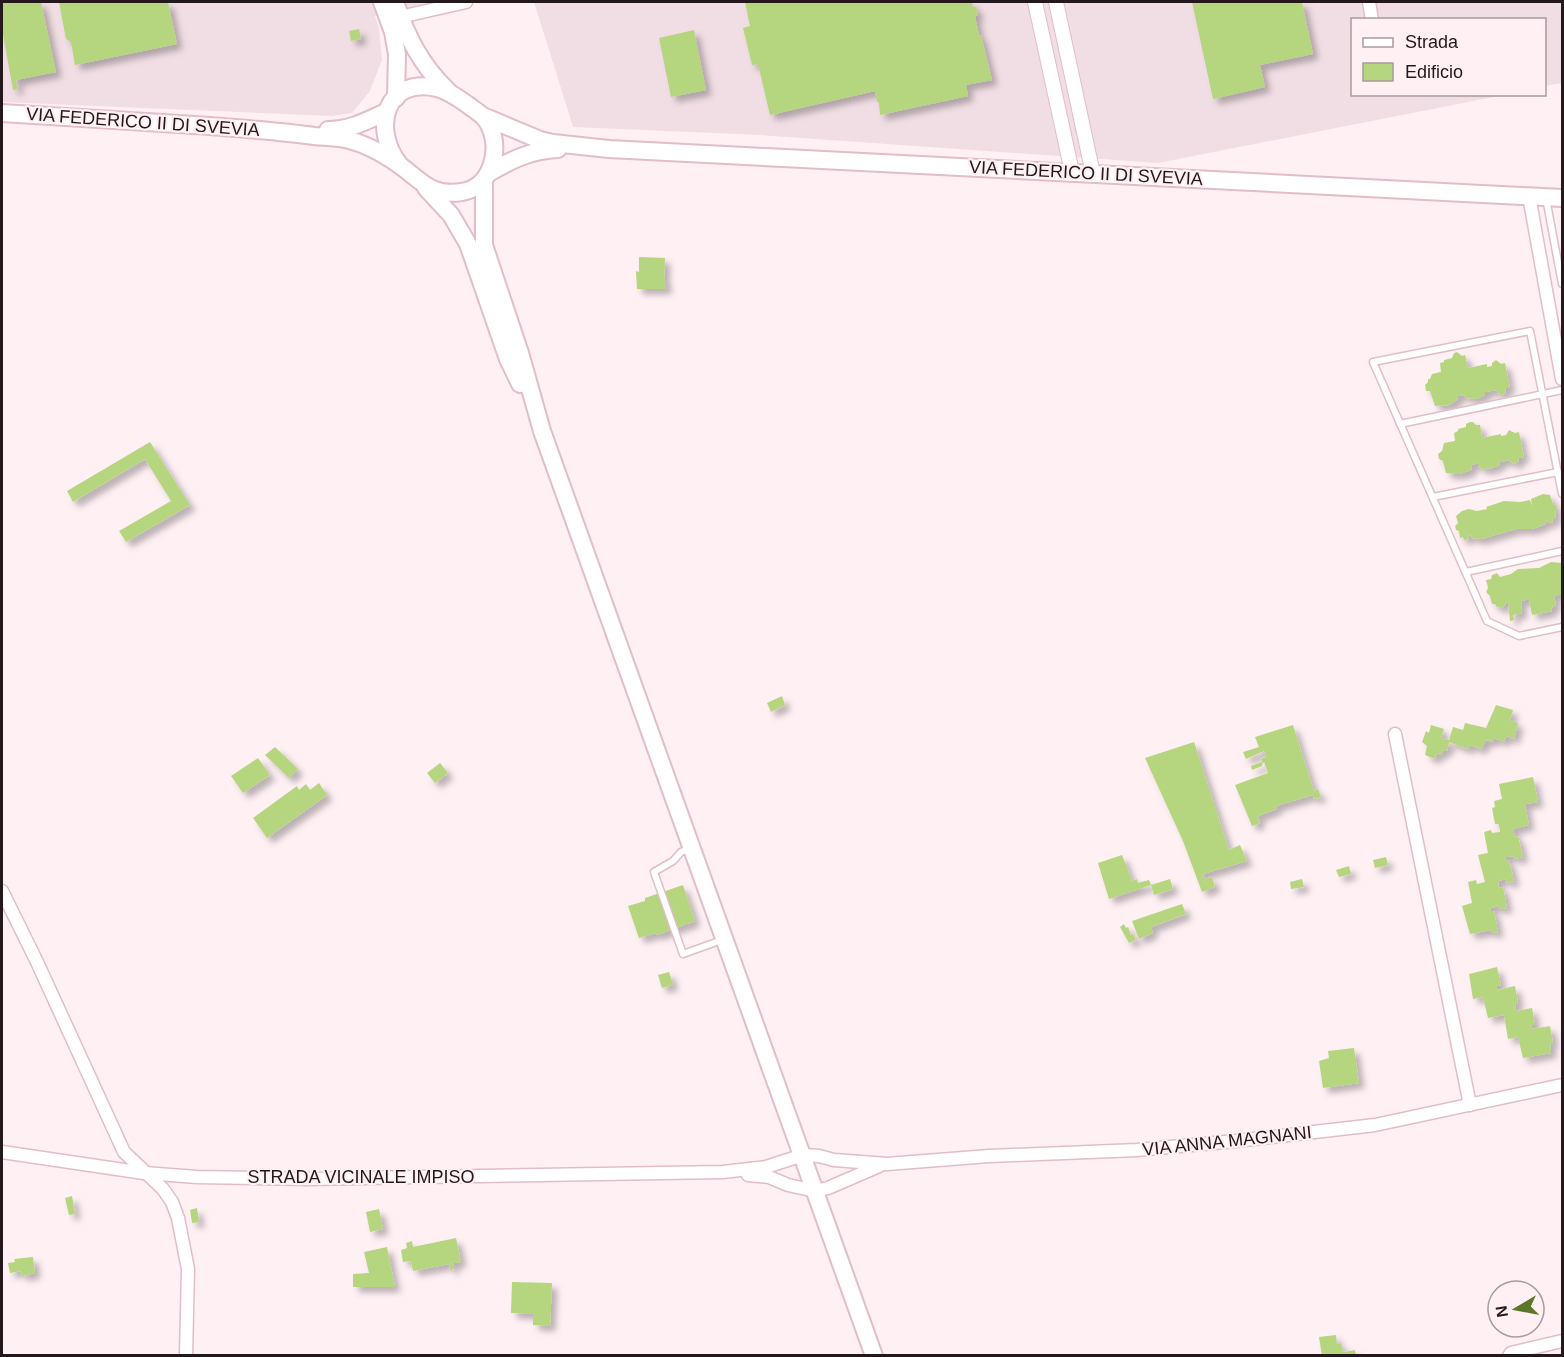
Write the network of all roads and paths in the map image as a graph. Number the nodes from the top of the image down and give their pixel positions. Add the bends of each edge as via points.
1 (382, 2) edge
2 (465, 2) edge
3 (1035, 2) edge
4 (1056, 2) edge
5 (1369, 2) edge
6 (397, 9) edge
7 (1372, 18) edge
8 (449, 92) junction
9 (396, 98) junction
10 (386, 112) junction
11 (2, 113) edge
12 (485, 117) junction
13 (284, 131) junction
14 (609, 149) junction
15 (399, 164) junction
16 (1072, 172) junction
17 (1094, 174) junction
18 (486, 176) junction
19 (425, 187) junction
20 (1529, 196) junction
21 (1554, 197) edge
22 (1563, 284) edge
23 (1563, 379) edge
24 (1563, 390) edge
25 (1543, 394) junction
26 (1400, 424) junction
27 (542, 431) junction
28 (1558, 472) junction
29 (1563, 494) edge
30 (1433, 497) junction
31 (1563, 551) edge
32 (1466, 572) junction
33 (1563, 627) edge
34 (1395, 734) dead end
35 (692, 847) junction
36 (2, 891) edge
37 (725, 939) junction
38 (1563, 1085) edge
39 (1470, 1105) junction
40 (2, 1152) edge
41 (803, 1155) junction
42 (887, 1164) junction
43 (723, 1172) junction
44 (144, 1173) junction
45 (815, 1191) junction
46 (1563, 1341) edge
47 (186, 1356) edge
48 (874, 1356) edge
49 (1509, 1356) edge

1 - 9 main road via 397,54
2 - 6 street
3 - 16 street
4 - 17 street
5 - 7 street
6 - 8 main road via 418,56
8 - 9 main road via 417,87
8 - 12 main road
9 - 10 main road
10 - 13 main road via 341,130
10 - 15 main road via 386,144
11 - 13 main road, VIA FEDERICO II DI SVEVIA
12 - 14 main road via 553,143
12 - 18 main road via 495,147
13 - 15 main road via 354,141
14 - 16 main road, VIA FEDERICO II DI SVEVIA
14 - 18 main road via 538,151 520,155
15 - 19 main road
16 - 17 main road, VIA FEDERICO II DI SVEVIA
17 - 20 main road, VIA FEDERICO II DI SVEVIA
18 - 19 main road via 462,192
18 - 27 main road via 484,246
19 - 27 main road via 451,215 468,244 508,358
20 - 21 main road, VIA FEDERICO II DI SVEVIA
20 - 23 street
21 - 22 lane
24 - 25 lane
25 - 26 lane
25 - 26 lane via 1530,331 1373,362
25 - 28 lane
26 - 30 lane
27 - 35 main road
28 - 29 lane
28 - 30 lane
30 - 32 lane
31 - 32 lane
32 - 33 lane via 1487,621 1519,636
34 - 39 street
35 - 37 main road
35 - 37 lane via 654,872 683,954
36 - 44 street via 124,1152
37 - 41 main road
38 - 39 street, VIA ANNA MAGNANI
39 - 42 street, VIA ANNA MAGNANI via 1375,1125 1236,1141
40 - 44 street, STRADA VICINALE IMPISO
41 - 42 street, VIA ANNA MAGNANI
41 - 43 street via 766,1167
41 - 45 main road
42 - 45 street, VIA ANNA MAGNANI
43 - 44 street, STRADA VICINALE IMPISO via 306,1179
43 - 45 street via 769,1177
44 - 47 street via 163,1189 178,1218 188,1269
45 - 48 main road
46 - 49 street

